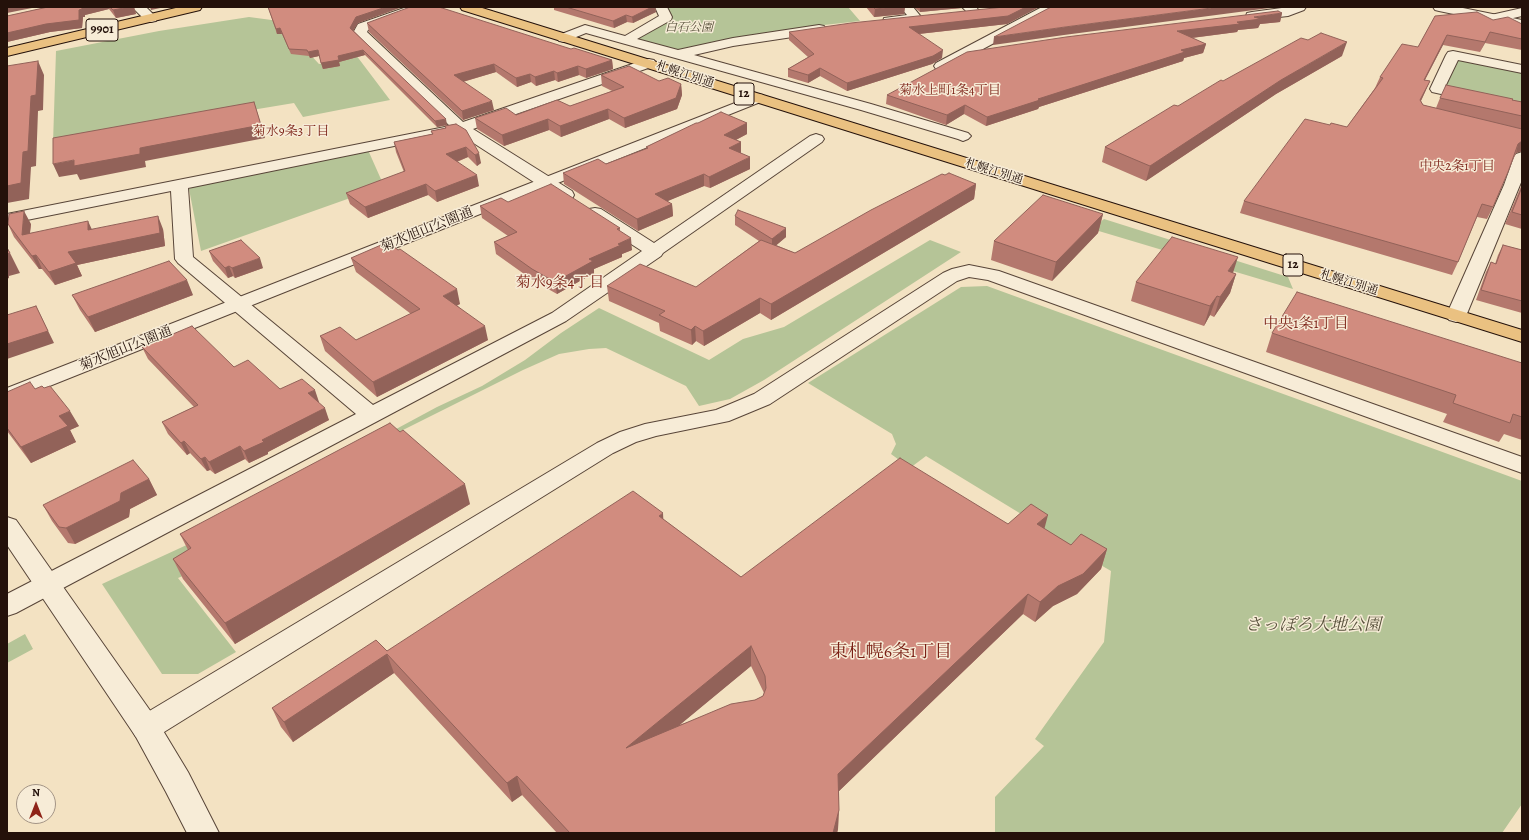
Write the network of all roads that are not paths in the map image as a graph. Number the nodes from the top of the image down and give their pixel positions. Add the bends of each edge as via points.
1 (138, 7) edge
2 (196, 7) edge
3 (419, 7) edge
4 (466, 7) edge
5 (661, 7) edge
6 (906, 7) edge
7 (1051, 7) edge
8 (1300, 7) edge
9 (1446, 8) edge
10 (967, 11) edge
11 (988, 11) edge
12 (1522, 12) edge
13 (930, 17) edge
14 (151, 18) junction
15 (916, 18) junction
16 (1240, 18) edge
17 (1496, 18) junction
18 (879, 22) edge
19 (1522, 24) edge
20 (834, 27) edge
21 (564, 38) junction
22 (627, 40) junction
23 (996, 50) edge
24 (7, 52) edge
25 (678, 55) junction
26 (959, 56) junction
27 (649, 63) junction
28 (1522, 69) edge
29 (932, 71) edge
30 (751, 96) junction
31 (879, 100) dead end
32 (866, 107) junction
33 (1522, 108) edge
34 (461, 128) junction
35 (963, 136) dead end
36 (816, 139) dead end
37 (1522, 157) edge
38 (541, 178) junction
39 (179, 185) junction
40 (7, 219) edge
41 (655, 252) junction
42 (232, 300) junction
43 (1456, 316) junction
44 (1522, 336) edge
45 (7, 381) edge
46 (7, 396) edge
47 (372, 416) junction
48 (1522, 465) edge
49 (7, 526) edge
50 (48, 585) junction
51 (7, 606) edge
52 (146, 728) junction
53 (203, 833) edge

1 - 14 street
2 - 14 main road, 9901
3 - 34 street via 363,27 360,33
4 - 21 main road, 札幌江別通 / 12
5 - 22 street via 666,17
6 - 15 street
7 - 26 street
8 - 16 street via 1288,12
9 - 17 street
10 - 11 street
12 - 17 street
13 - 15 street
14 - 24 main road, 9901
15 - 18 street
17 - 19 street
20 - 25 street via 733,42
21 - 22 street via 585,29
21 - 27 main road, 札幌江別通 / 12
22 - 25 street
23 - 26 street
25 - 32 street
26 - 29 street
27 - 30 main road, 札幌江別通 / 12
27 - 34 street
28 - 33 street via 1453,55 1434,95
30 - 38 street, 菊水旭山公園通
30 - 43 main road, 札幌江別通 / 12
31 - 32 street
32 - 35 street
34 - 38 street
34 - 39 street
36 - 41 street
37 - 43 street
38 - 41 street
38 - 42 street, 菊水旭山公園通
39 - 40 street
39 - 42 street via 184,259
41 - 47 street via 559,317
42 - 45 street, 菊水旭山公園通
42 - 46 street, 菊水旭山公園通
42 - 47 street
43 - 44 main road, 札幌江別通 / 12
47 - 50 street
48 - 52 street via 992,275 969,271 950,277 762,399 744,408 721,416 653,429 605,448
49 - 50 street
50 - 51 street
50 - 52 street
52 - 53 street

